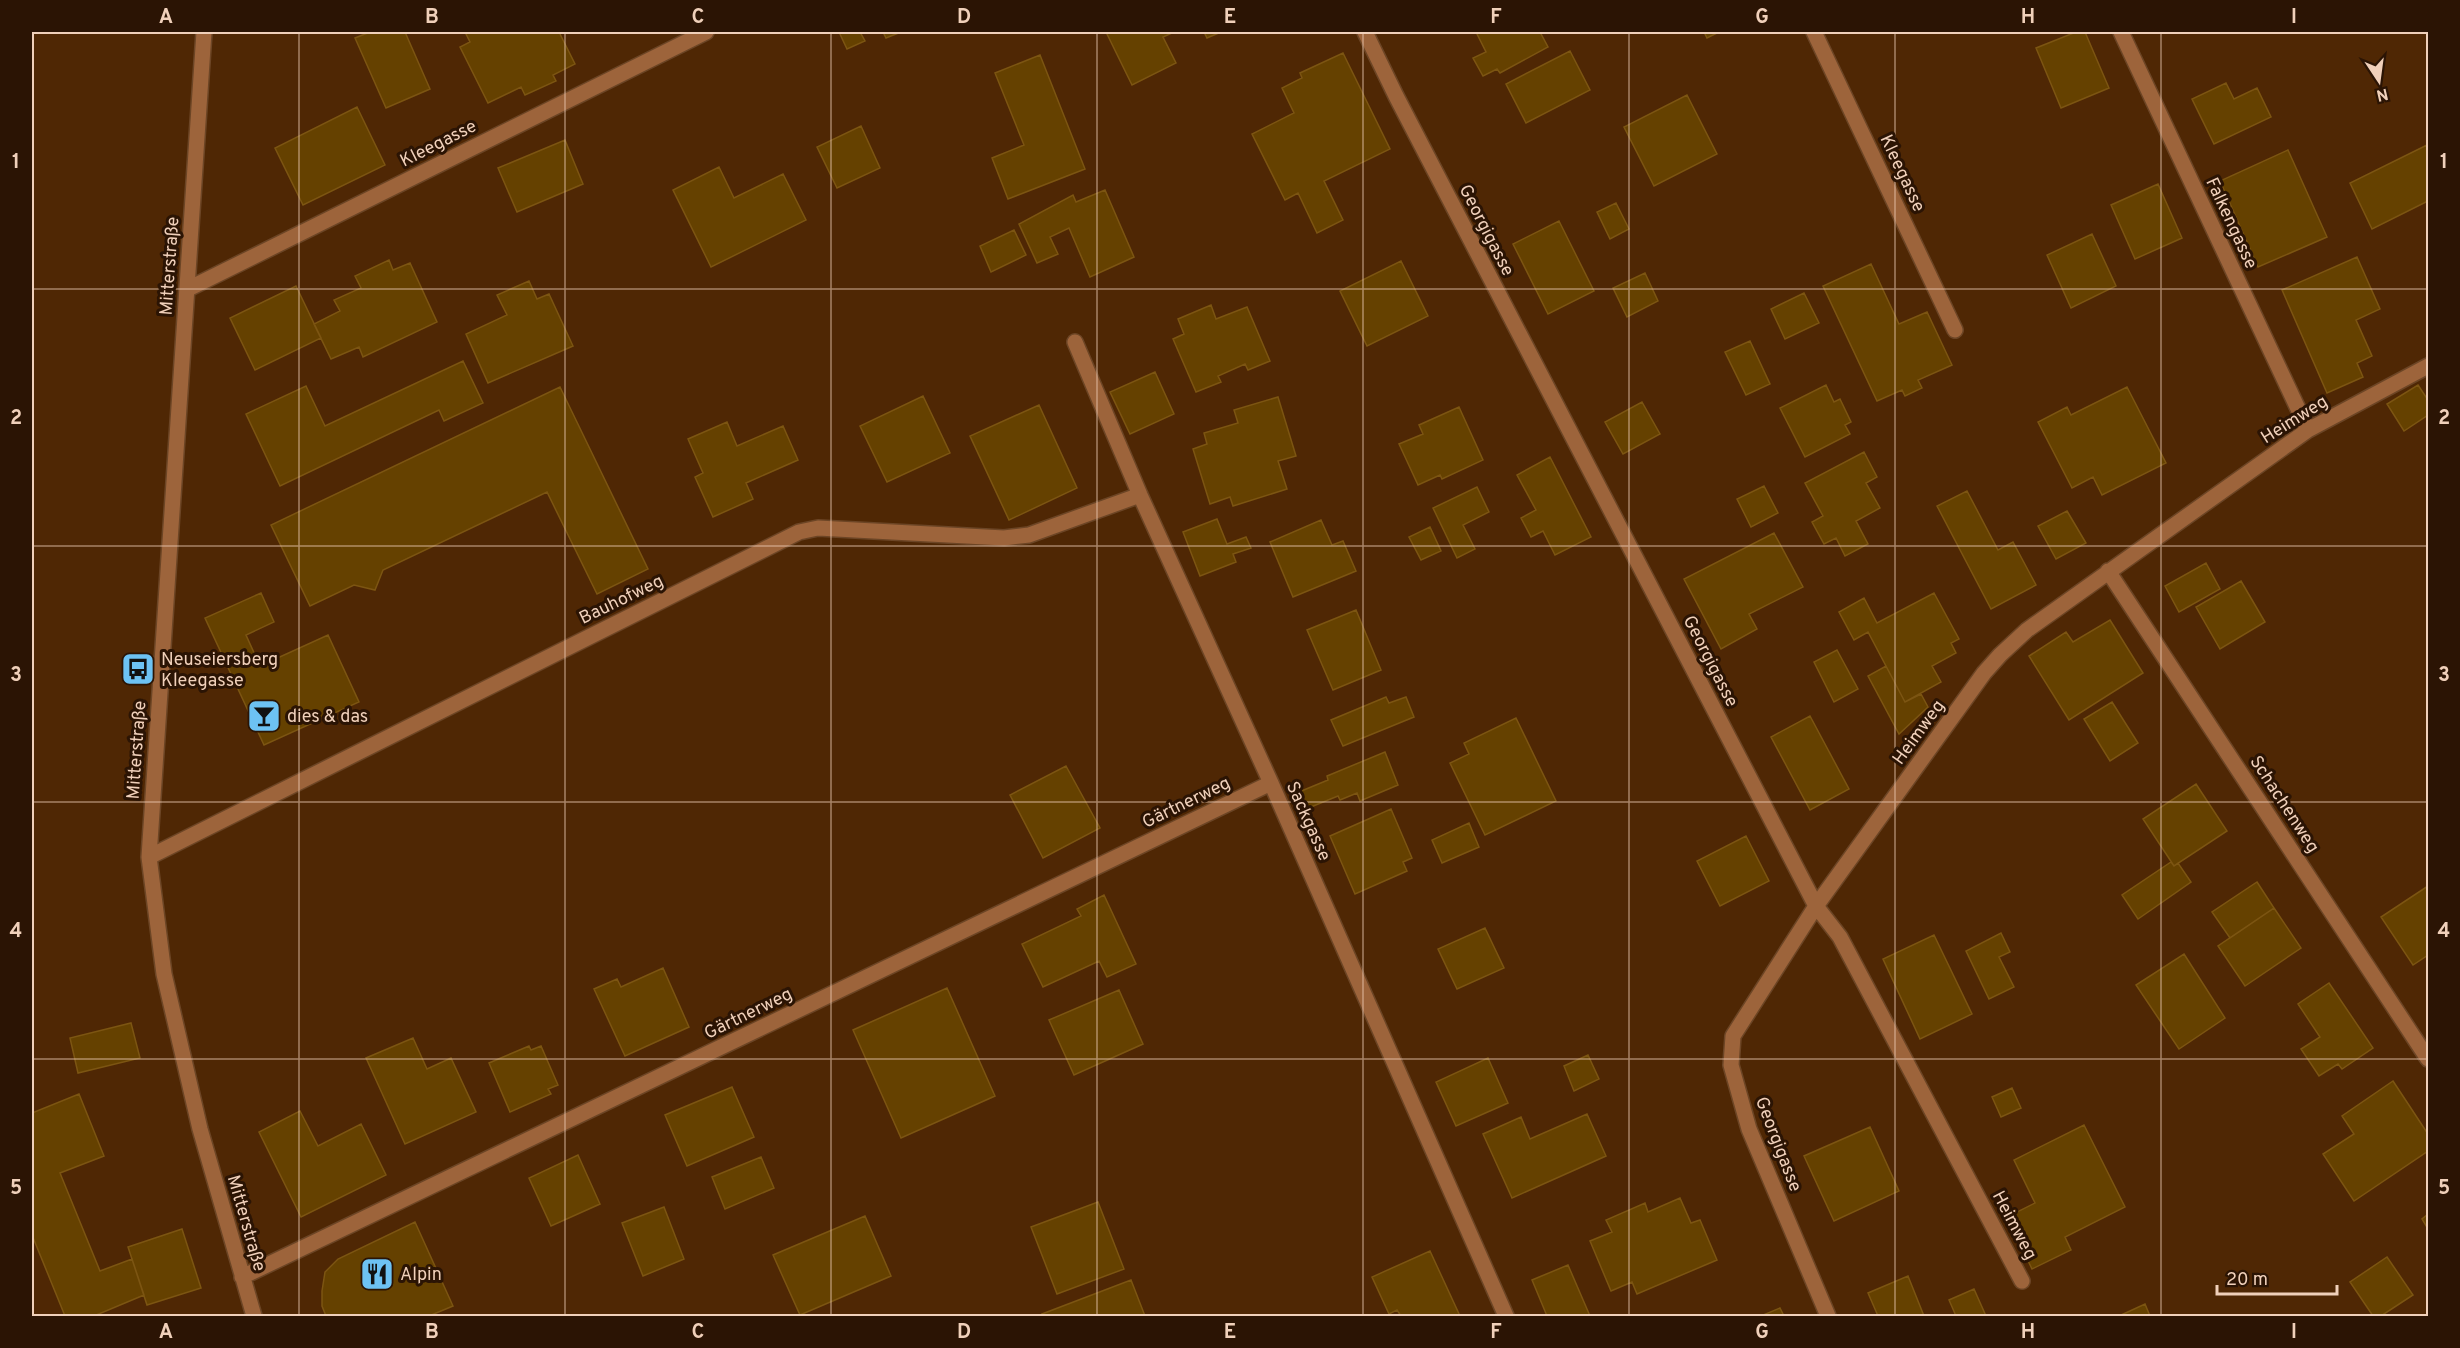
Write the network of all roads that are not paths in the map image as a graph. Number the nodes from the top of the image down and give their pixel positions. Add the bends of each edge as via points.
1 (204, 32) edge
2 (706, 32) edge
3 (1365, 32) edge
4 (1815, 32) edge
5 (2121, 32) edge
6 (188, 289) junction
7 (1955, 330) dead end
8 (1076, 342) dead end
9 (2428, 366) edge
10 (2308, 430) junction
11 (1140, 495) junction
12 (2108, 572) junction
13 (1271, 783) junction
14 (148, 857) junction
15 (1816, 906) junction
16 (2428, 1059) edge
17 (242, 1277) junction
18 (2022, 1281) dead end
19 (255, 1317) edge
20 (1506, 1317) edge
21 (1828, 1317) edge

1 - 6 street, Mitterstraße
2 - 6 street, Kleegasse
3 - 15 street, Georgigasse
4 - 7 street, Kleegasse
5 - 10 street, Falkengasse
6 - 14 street, Mitterstraße
8 - 11 street, Sackgasse
9 - 10 street, Heimweg
10 - 12 street, Heimweg
11 - 13 street, Sackgasse
11 - 14 street, Bauhofweg via 1029,535 1004,538 818,528 799,532
12 - 15 street, Heimweg via 2027,630 1993,662
12 - 16 street, Schachenweg
13 - 17 street, Gärtnerweg
13 - 20 street, Sackgasse
14 - 17 street, Mitterstraße via 164,974 200,1129
15 - 18 street, Heimweg via 1840,937
15 - 21 street, Georgigasse via 1733,1036 1731,1065 1749,1129
17 - 19 street, Mitterstraße

